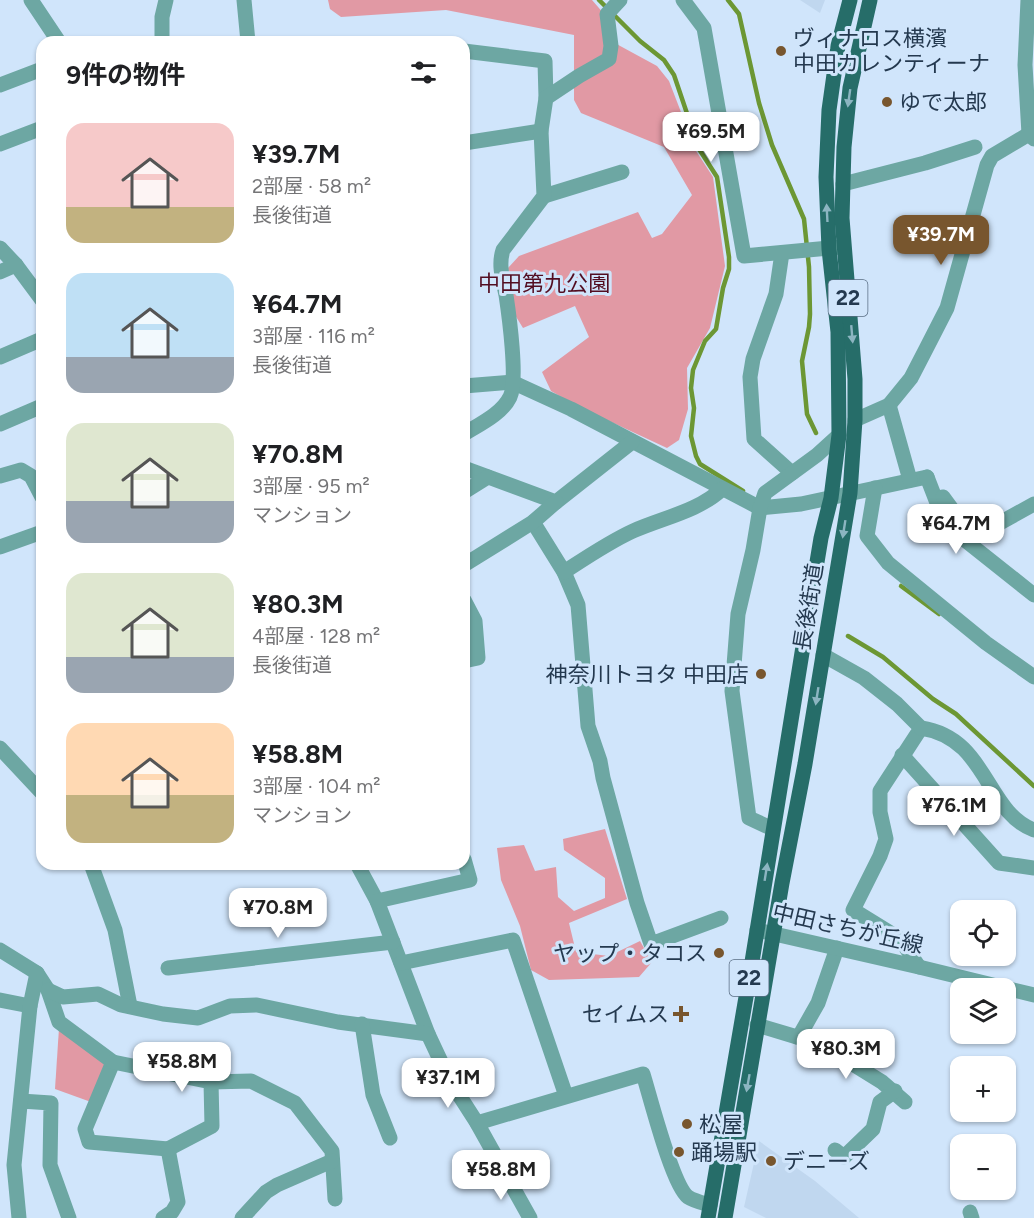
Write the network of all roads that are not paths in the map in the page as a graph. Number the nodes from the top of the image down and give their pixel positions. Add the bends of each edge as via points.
1 (30, 0) edge
2 (166, 0) edge
3 (244, 0) edge
4 (683, 0) edge
5 (850, 0) edge
6 (870, 0) edge
7 (1028, 0) edge
8 (613, 7) edge
9 (55, 36) edge
10 (162, 36) edge
11 (247, 36) edge
12 (470, 52) edge
13 (36, 71) edge
14 (0, 85) edge
15 (546, 98) junction
16 (36, 130) edge
17 (541, 131) junction
18 (1031, 136) edge
19 (470, 142) edge
20 (0, 144) edge
21 (975, 147) dead end
22 (622, 172) dead end
23 (843, 184) junction
24 (544, 196) junction
25 (0, 248) edge
26 (830, 248) junction
27 (789, 252) junction
28 (16, 265) junction
29 (0, 272) edge
30 (36, 290) edge
31 (36, 342) edge
32 (0, 357) edge
33 (512, 382) junction
34 (470, 386) edge
35 (889, 405) junction
36 (36, 409) edge
37 (855, 420) junction
38 (0, 424) edge
39 (470, 430) edge
40 (839, 435) junction
41 (632, 442) junction
42 (470, 470) edge
43 (792, 473) junction
44 (0, 476) edge
45 (488, 477) junction
46 (927, 477) junction
47 (910, 480) junction
48 (36, 485) edge
49 (470, 488) edge
50 (874, 488) junction
51 (722, 489) junction
52 (850, 493) junction
53 (831, 498) junction
54 (556, 502) junction
55 (1034, 504) edge
56 (760, 508) junction
57 (533, 522) junction
58 (36, 534) edge
59 (0, 547) edge
60 (470, 561) edge
61 (564, 572) junction
62 (1034, 595) edge
63 (470, 611) edge
64 (823, 655) junction
65 (470, 660) edge
66 (1034, 677) edge
67 (921, 728) junction
68 (0, 748) edge
69 (902, 755) junction
70 (36, 787) edge
71 (773, 829) junction
72 (1034, 830) edge
73 (1034, 868) edge
74 (93, 870) edge
75 (362, 870) edge
76 (467, 870) edge
77 (377, 901) junction
78 (721, 918) dead end
79 (757, 930) junction
80 (774, 934) junction
81 (393, 942) junction
82 (837, 948) junction
83 (0, 950) edge
84 (401, 963) junction
85 (919, 967) junction
86 (168, 968) dead end
87 (37, 973) junction
88 (48, 990) junction
89 (1034, 995) edge
90 (0, 1000) edge
91 (30, 1006) junction
92 (130, 1006) junction
93 (362, 1024) junction
94 (758, 1025) junction
95 (428, 1034) junction
96 (797, 1036) junction
97 (113, 1062) junction
98 (211, 1082) junction
99 (566, 1096) junction
100 (21, 1101) junction
101 (477, 1123) junction
102 (390, 1138) dead end
103 (168, 1149) junction
104 (834, 1150) dead end
105 (332, 1161) junction
106 (336, 1199) dead end
107 (709, 1212) edge
108 (19, 1218) edge
109 (69, 1218) edge
110 (163, 1218) edge
111 (242, 1218) edge
112 (530, 1218) edge
113 (725, 1218) edge

1 - 9 street
2 - 10 street
3 - 11 street
4 - 27 street via 704,28 744,256
26 -> 5 main road, 長後街道 / 22 via 826,177 829,110 838,46
6 -> 23 main road, 長後街道 / 22 via 850,88
7 - 18 street via 1025,65
8 - 15 street via 609,59
12 - 15 street via 545,61
13 - 14 street
15 - 17 street
16 - 20 street
17 - 19 street
17 - 24 street
18 - 35 street via 992,156 987,165 947,308 911,378
21 - 23 street
22 - 24 street
23 - 26 main road, 長後街道 / 22
24 - 33 street via 503,250 500,260
25 - 28 street
26 - 27 street
26 -> 37 main road, 長後街道 / 22 via 855,379
26 - 40 main road, 長後街道 / 22 via 838,332
27 - 43 street via 750,377 754,439
28 - 29 street
28 - 30 street
31 - 32 street
33 - 34 street
33 - 39 street via 511,396 504,405
33 - 41 street
35 - 37 street
35 - 47 street
36 - 38 street
37 - 52 main road, 長後街道 / 22
40 - 43 street
40 - 53 main road, 長後街道 / 22
41 - 51 street
41 - 54 street
42 - 45 street
43 - 56 street via 765,493
44 - 48 street via 21,470
45 - 49 street
45 - 54 street
46 - 47 street
46 - 55 street via 969,531 978,535
46 - 62 street via 939,508 956,533
47 - 50 street
50 - 52 street
50 - 66 street via 867,536 888,562
51 - 56 street
51 - 61 street via 712,499 596,550
52 - 53 street
52 -> 64 main road, 長後街道 / 22
53 - 56 street
53 - 71 main road, 長後街道 / 22
54 - 57 street
56 - 71 street via 738,614 732,691 748,818
57 - 60 street
57 - 61 street
58 - 59 street
61 - 78 street via 578,605 588,726 651,944
63 - 65 street via 475,621 478,658
64 - 67 street via 864,678
64 -> 80 main road, 長後街道 / 22
67 - 69 street
67 - 72 street via 956,742 976,762 1012,816
68 - 70 street
69 - 73 street via 999,863
69 - 85 street via 880,791 886,839 854,910 900,939
79 -> 71 main road, 22
74 - 92 street via 115,930
75 - 77 street
76 - 77 street via 470,880
77 - 81 street
79 - 80 street, 中田さちが丘線
79 - 107 main road, 22
80 - 82 street, 中田さちが丘線
80 - 94 main road, 長後街道 / 22
81 - 84 street
81 - 86 street
82 - 85 street, 中田さちが丘線
82 - 96 street via 818,1003
83 - 87 street
84 - 95 street
84 - 99 street via 513,940
85 - 89 street, 中田さちが丘線
87 - 88 street
87 - 91 street
88 - 92 street via 63,997 98,994
88 - 97 street via 59,1022
90 - 91 street
91 - 100 street
92 - 93 street via 198,1018 230,1006 257,1005
93 - 95 street
93 - 102 street via 374,1095
94 - 96 street
94 -> 113 main road, 長後街道 / 22
95 - 101 street via 450,1081
96 - 104 street via 811,1038 900,1096 880,1102 873,1129 844,1157
97 - 98 street
97 - 103 street via 85,1130 89,1142
98 - 103 street via 212,1126
98 - 105 street via 251,1081 295,1103 332,1151
99 - 101 street
99 - 107 street via 643,1074 666,1153 681,1187 687,1197
100 - 108 street via 14,1165
100 - 109 street via 51,1103 50,1165
101 - 112 street
103 - 110 street via 178,1202
105 - 106 street
105 - 111 street via 276,1185

